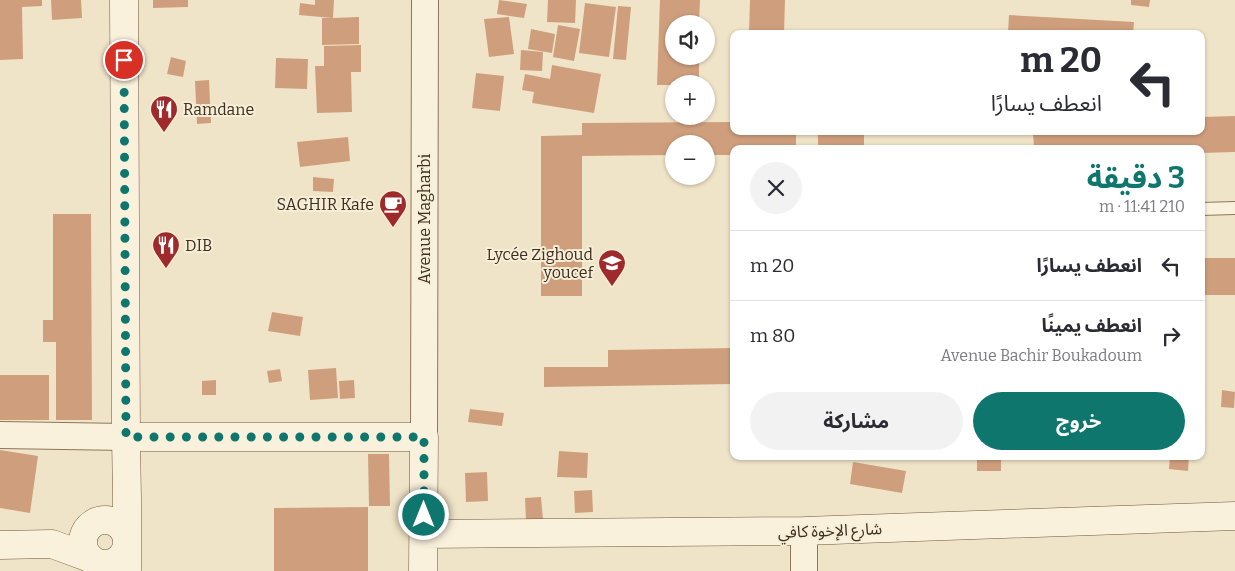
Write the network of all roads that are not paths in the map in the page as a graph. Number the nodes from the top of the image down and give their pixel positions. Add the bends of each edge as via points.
1 (124, 0) edge
2 (425, 0) edge
3 (1235, 208) edge
4 (1205, 209) edge
5 (0, 435) edge
6 (126, 437) junction
7 (424, 437) junction
8 (128, 499) junction
9 (1235, 516) edge
10 (97, 524) junction
11 (804, 531) junction
12 (424, 534) junction
13 (127, 542) junction
14 (52, 544) junction
15 (0, 545) edge
16 (109, 566) edge
17 (423, 571) edge
18 (804, 571) edge

1 - 6 main road
2 - 7 street, Avenue Magharbi
3 - 4 lane
5 - 6 street
6 - 7 main road
6 - 8 main road
7 - 12 main road
8 - 10 main road
8 - 13 main road
9 - 11 main road, شارع الإخوة كافي
10 - 13 main road via 112,521 118,524
10 - 14 main road
10 - 16 main road via 86,532 83,546
11 - 12 main road, شارع الإخوة كافي
11 - 18 street
12 - 17 main road
13 - 16 main road
14 - 15 main road
14 - 16 main road

